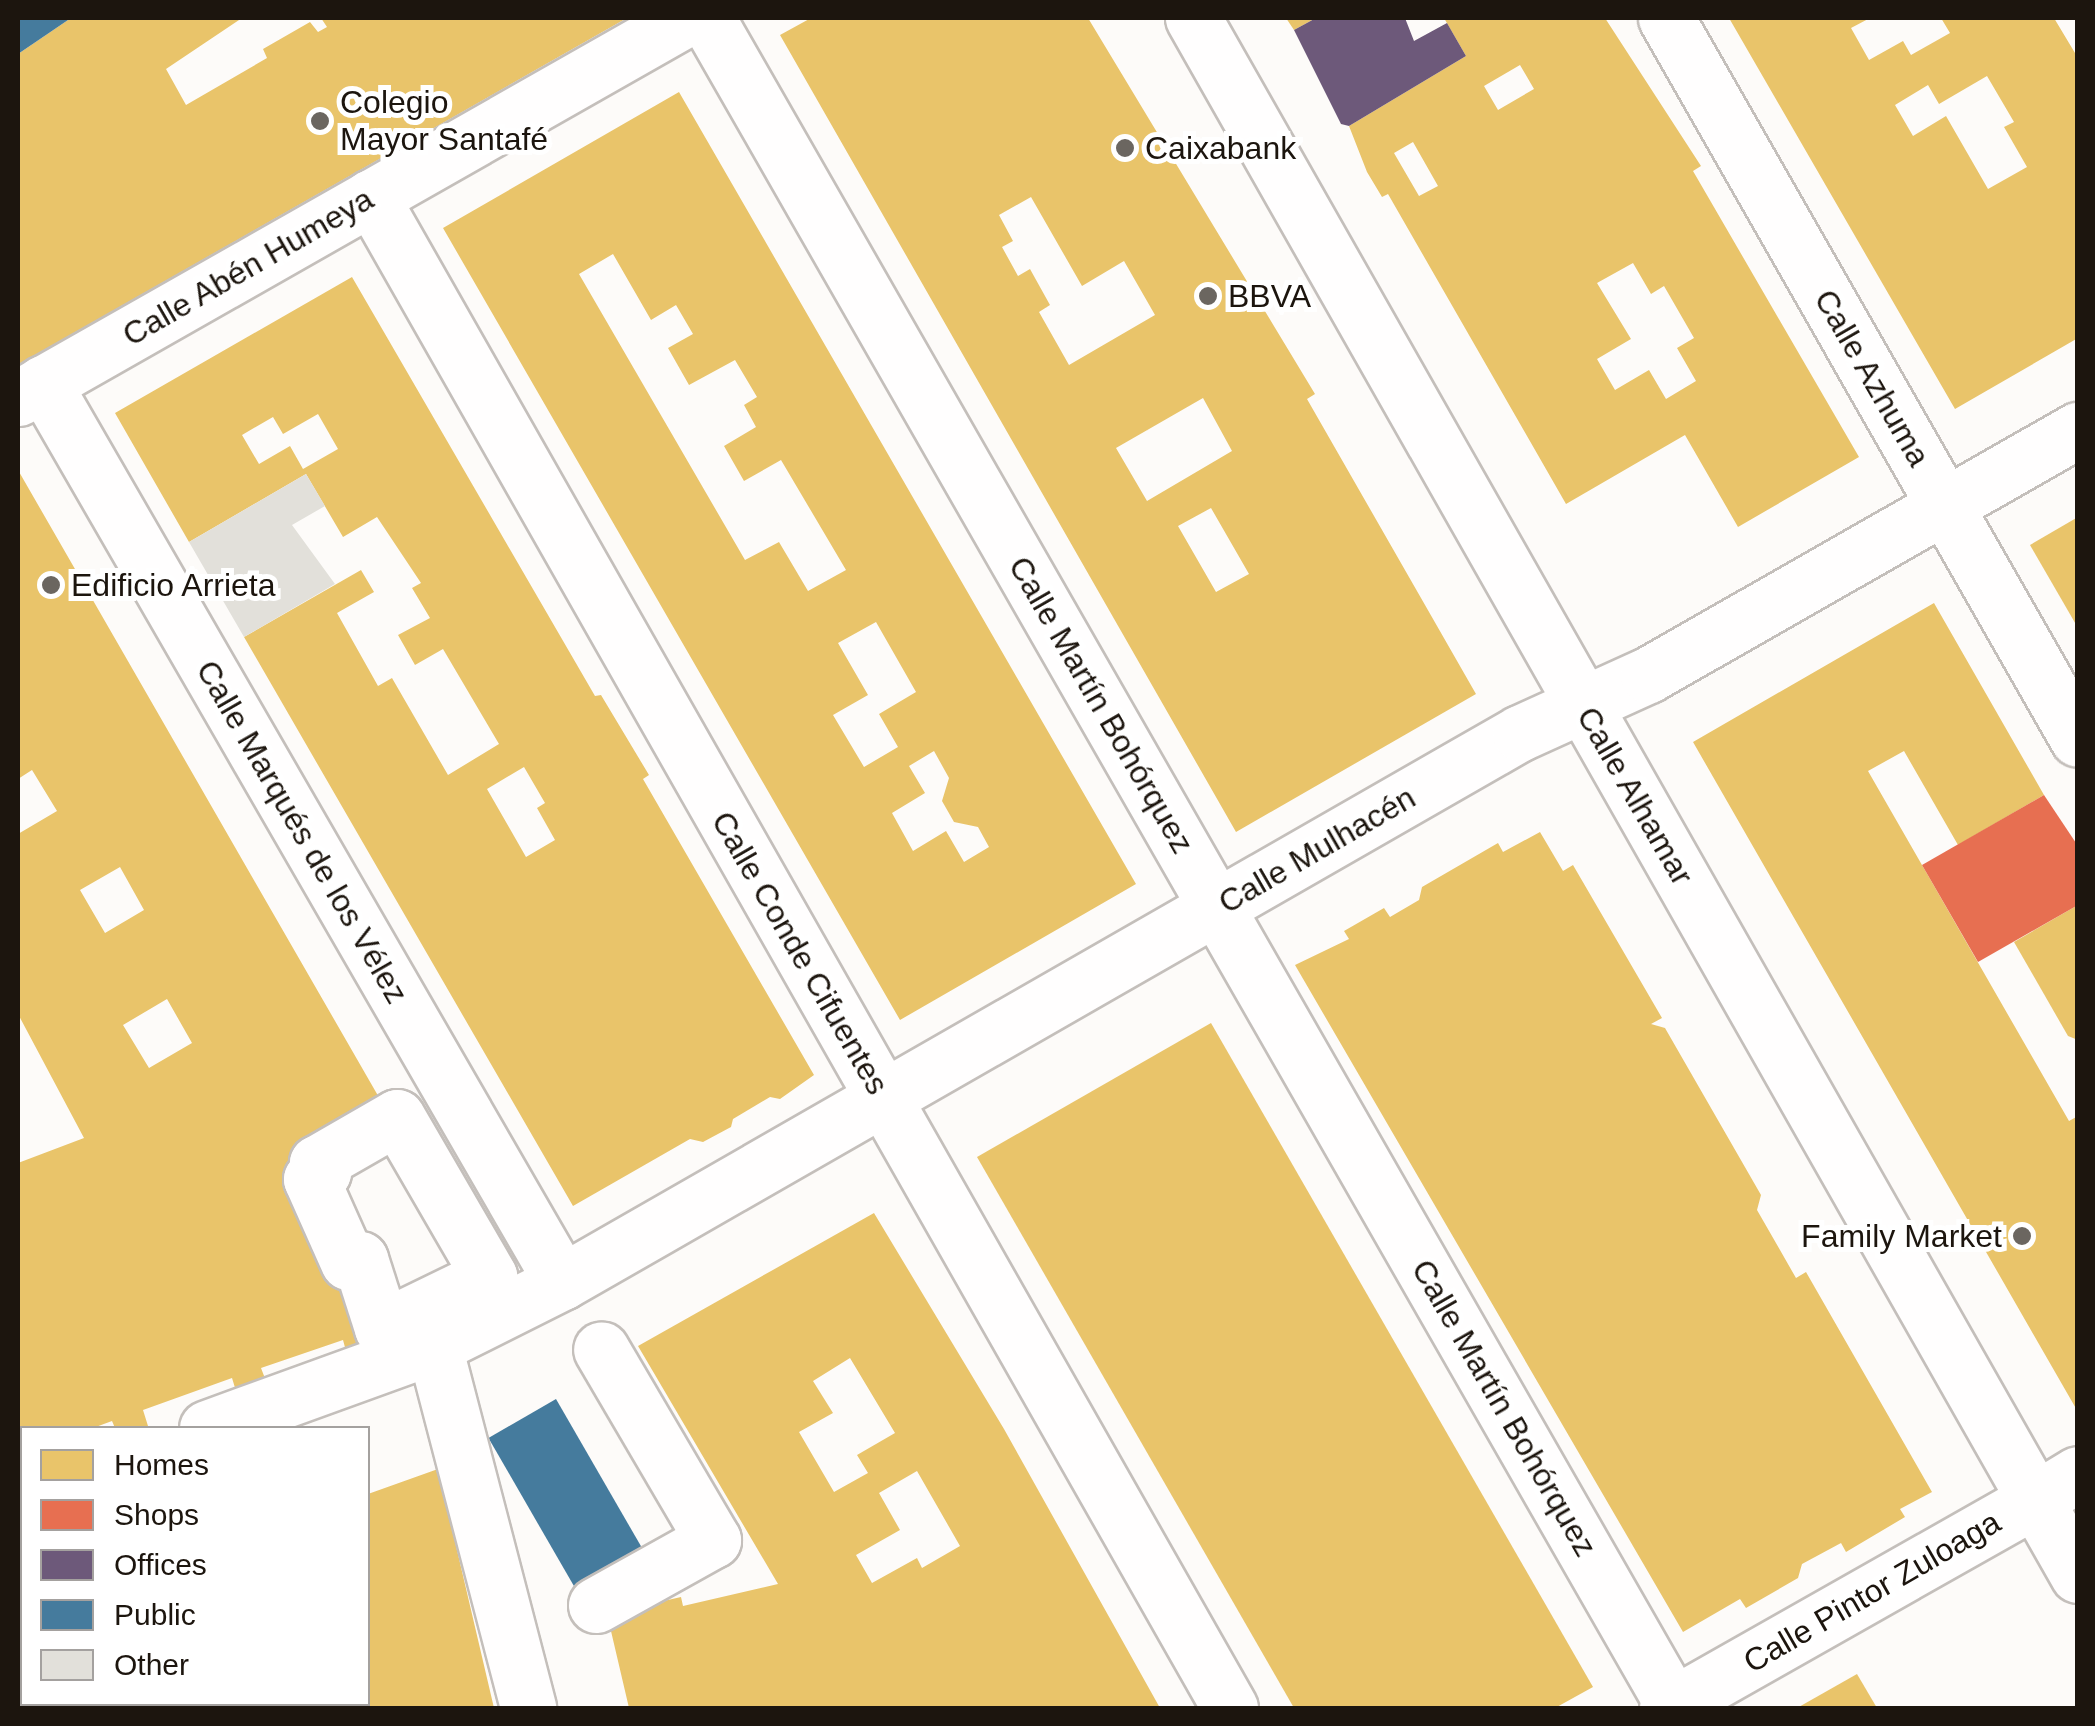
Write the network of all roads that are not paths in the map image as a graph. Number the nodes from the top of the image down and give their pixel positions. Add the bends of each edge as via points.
1 (687, 18) edge
2 (707, 18) edge
3 (1193, 18) edge
4 (1666, 18) edge
5 (371, 197) junction
6 (30, 390) edge
7 (2078, 430) edge
8 (1945, 506) junction
9 (1584, 705) junction
10 (2078, 739) edge
11 (1216, 907) junction
12 (883, 1098) junction
13 (562, 1282) junction
14 (434, 1346) junction
15 (600, 1349) dead end
16 (213, 1426) edge
17 (2056, 1487) edge
18 (2078, 1575) edge
19 (596, 1605) dead end
20 (1670, 1707) edge
21 (528, 1708) edge
22 (1230, 1708) edge

1 - 5 street, Calle Abén Humeya
2 - 11 street, Calle Martín Bohórquez
3 - 9 street, Calle Alhamar
4 - 8 street, Calle Azhuma
5 - 6 street, Calle Abén Humeya
5 - 12 street, Calle Conde Cifuentes
6 - 13 street, Calle Marqués de los Vélez
7 - 8 street, Calle Mulhacén
8 - 9 street, Calle Mulhacén
8 - 10 street, Calle Azhuma
9 - 11 street, Calle Mulhacén via 1520,734
9 - 17 street, Calle Alhamar
11 - 12 street, Calle Mulhacén
11 - 20 street, Calle Martín Bohórquez
12 - 13 street, Calle Mulhacén
12 - 22 street, Calle Conde Cifuentes
13 - 14 street, Calle Mulhacén
14 - 16 street, Calle Mulhacén
14 - 21 street
15 - 19 street via 714,1540
17 - 18 street, Calle Alhamar
17 - 20 street, Calle Pintor Zuloaga

